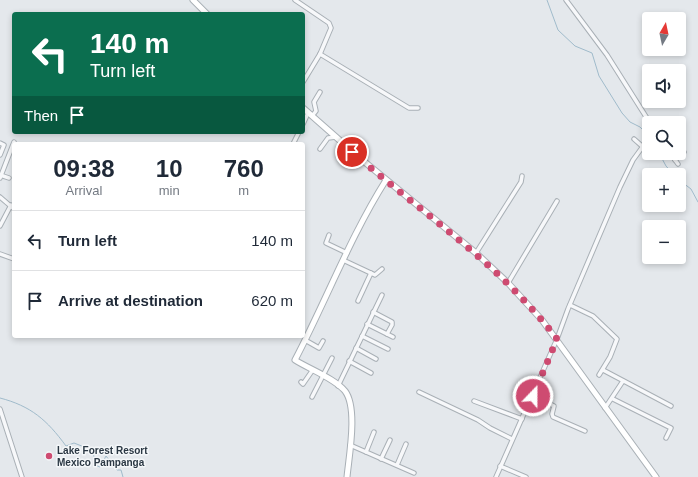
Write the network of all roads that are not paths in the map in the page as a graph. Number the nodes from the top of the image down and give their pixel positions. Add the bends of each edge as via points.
1 (193, 0) edge
2 (295, 0) edge
3 (566, 0) edge
4 (205, 12) edge
5 (320, 54) junction
6 (305, 79) edge
7 (320, 92) dead end
8 (418, 108) dead end
9 (305, 110) edge
10 (310, 115) junction
11 (646, 116) edge
12 (305, 121) edge
13 (336, 137) junction
14 (634, 138) dead end
15 (2, 144) edge
16 (642, 146) edge
17 (12, 147) edge
18 (320, 148) dead end
19 (642, 148) edge
20 (0, 155) edge
21 (675, 160) edge
22 (678, 164) dead end
23 (0, 176) edge
24 (522, 176) dead end
25 (9, 178) dead end
26 (386, 180) junction
27 (0, 197) edge
28 (557, 201) dead end
29 (11, 205) joint
30 (0, 226) edge
31 (329, 235) dead end
32 (347, 252) junction
33 (476, 253) junction
34 (0, 254) edge
35 (12, 258) edge
36 (343, 260) junction
37 (382, 269) dead end
38 (371, 273) junction
39 (508, 283) junction
40 (382, 295) dead end
41 (358, 301) dead end
42 (570, 305) junction
43 (373, 312) junction
44 (367, 324) junction
45 (387, 334) junction
46 (362, 336) junction
47 (393, 337) dead end
48 (557, 339) junction
49 (305, 340) junction
50 (323, 341) dead end
51 (356, 348) junction
52 (388, 348) dead end
53 (332, 358) dead end
54 (376, 359) dead end
55 (349, 361) junction
56 (603, 370) junction
57 (312, 371) junction
58 (371, 373) dead end
59 (599, 375) dead end
60 (322, 376) junction
61 (300, 382) dead end
62 (623, 382) junction
63 (338, 386) junction
64 (419, 392) dead end
65 (533, 396) junction
66 (312, 397) dead end
67 (612, 400) junction
68 (474, 401) dead end
69 (671, 406) dead end
70 (605, 408) junction
71 (0, 409) edge
72 (522, 419) junction
73 (585, 431) dead end
74 (374, 432) dead end
75 (666, 438) dead end
76 (512, 439) junction
77 (390, 440) dead end
78 (406, 444) dead end
79 (350, 445) junction
80 (366, 452) junction
81 (381, 459) junction
82 (397, 465) junction
83 (500, 466) junction
84 (414, 473) dead end
85 (22, 477) edge
86 (347, 477) edge
87 (496, 477) edge
88 (526, 477) edge
89 (656, 477) edge

1 - 4 main road
2 - 5 street via 330,25
3 - 11 street via 607,55
5 - 6 street
5 - 8 street via 409,108
7 - 10 street via 315,100 316,111
9 - 10 main road
10 - 12 street
10 - 13 main road
13 - 18 street via 328,138
13 - 26 main road
14 - 16 street
15 - 20 street
17 - 23 street
19 - 42 street via 624,179
21 - 22 street
23 - 25 street
24 - 33 street via 521,182
26 - 32 main road
26 - 33 main road
27 - 29 street
28 - 39 street
29 - 30 street
31 - 32 street via 326,243
32 - 36 main road
33 - 39 main road
34 - 35 street
36 - 38 street
36 - 49 main road
37 - 38 street via 375,275
38 - 41 street
39 - 48 main road
40 - 43 street
42 - 48 street
42 - 56 street via 593,316 617,339
43 - 44 street
43 - 45 street via 392,322
44 - 45 street
44 - 46 street
45 - 47 street
46 - 51 street
46 - 52 street
48 - 65 street
48 - 70 main road
49 - 50 street via 319,348
49 - 57 main road via 295,360
51 - 54 street
51 - 55 street
53 - 60 street
55 - 58 street
55 - 63 street
56 - 59 street
56 - 62 street
57 - 60 main road
57 - 61 street via 303,384
60 - 63 main road
60 - 66 street
62 - 67 street
62 - 69 street
63 - 79 main road via 349,399
64 - 76 street
65 - 72 street
65 - 73 street via 554,406 553,417
67 - 70 street
67 - 75 street via 671,428
68 - 72 street
70 - 89 main road
71 - 85 street
72 - 76 street
74 - 80 street
76 - 83 street
77 - 81 street
78 - 82 street
79 - 80 street
79 - 86 main road
80 - 81 street
81 - 82 street
82 - 84 street
83 - 87 street
83 - 88 street

